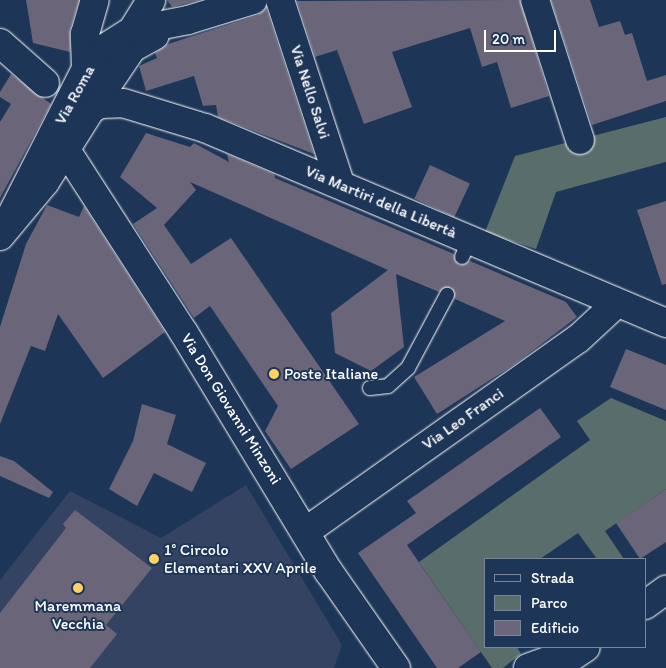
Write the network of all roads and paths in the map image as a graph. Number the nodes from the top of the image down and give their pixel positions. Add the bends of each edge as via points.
1 (95, 0) edge
2 (151, 0) edge
3 (253, 0) edge
4 (280, 0) edge
5 (535, 0) edge
6 (188, 20) junction
7 (132, 31) junction
8 (0, 43) edge
9 (86, 69) junction
10 (45, 83) dead end
11 (91, 108) junction
12 (580, 140) dead end
13 (66, 150) junction
14 (340, 184) junction
15 (4, 230) edge
16 (447, 295) dead end
17 (617, 302) junction
18 (666, 323) edge
19 (370, 388) dead end
20 (305, 532) junction
21 (666, 590) edge
22 (646, 604) edge
23 (582, 648) edge
24 (584, 648) edge
25 (396, 668) edge
26 (528, 668) edge
27 (555, 668) edge

1 - 9 street via 85,34
2 - 7 street
3 - 6 street, Via Roma
4 - 14 street, Via Nello Salvi
5 - 12 street
6 - 7 street, Via Roma
6 - 11 street, Via Roma via 132,48
7 - 9 street, Via Roma via 113,40
8 - 10 street
9 - 15 street, Via Roma
11 - 13 street, Via Roma
11 - 14 street, Via Martiri della Libertà via 116,102 160,112
13 - 15 street, Via Roma via 37,192
13 - 20 street, Via Don Giovanni Minzoni via 184,333
14 - 17 street, Via Martiri della Libertà via 466,248
16 - 19 lane via 408,368 388,386
17 - 18 street, Via Martiri della Libertà
17 - 20 street, Via Leo Franci via 578,339
20 - 25 street, Via Don Giovanni Minzoni
21 - 22 street
23 - 26 street
24 - 27 street

